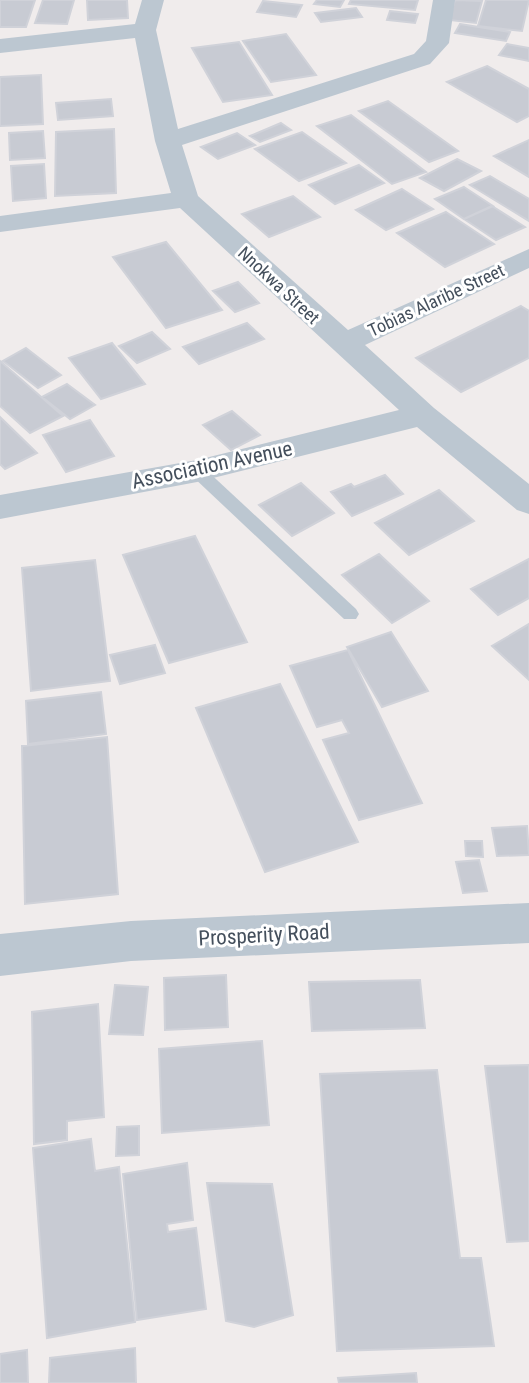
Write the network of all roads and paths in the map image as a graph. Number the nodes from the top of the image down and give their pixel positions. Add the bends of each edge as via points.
1 (153, 0) edge
2 (444, 0) edge
3 (145, 30) junction
4 (0, 46) edge
5 (168, 141) junction
6 (186, 199) junction
7 (0, 224) edge
8 (529, 257) edge
9 (343, 344) junction
10 (423, 415) junction
11 (197, 471) junction
12 (529, 502) edge
13 (0, 507) edge
14 (350, 614) dead end
15 (529, 923) edge
16 (0, 955) edge

1 - 3 street
2 - 5 street via 437,43 422,59
3 - 4 street
3 - 5 street
5 - 6 street
6 - 7 street
6 - 9 street, Nnokwa Street
8 - 9 street, Tobias Alaribe Street
9 - 10 street, Nnokwa Street
10 - 11 street, Association Avenue
10 - 12 street, Nnokwa Street
11 - 13 street, Association Avenue
11 - 14 lane
15 - 16 street, Prosperity Road via 131,941

